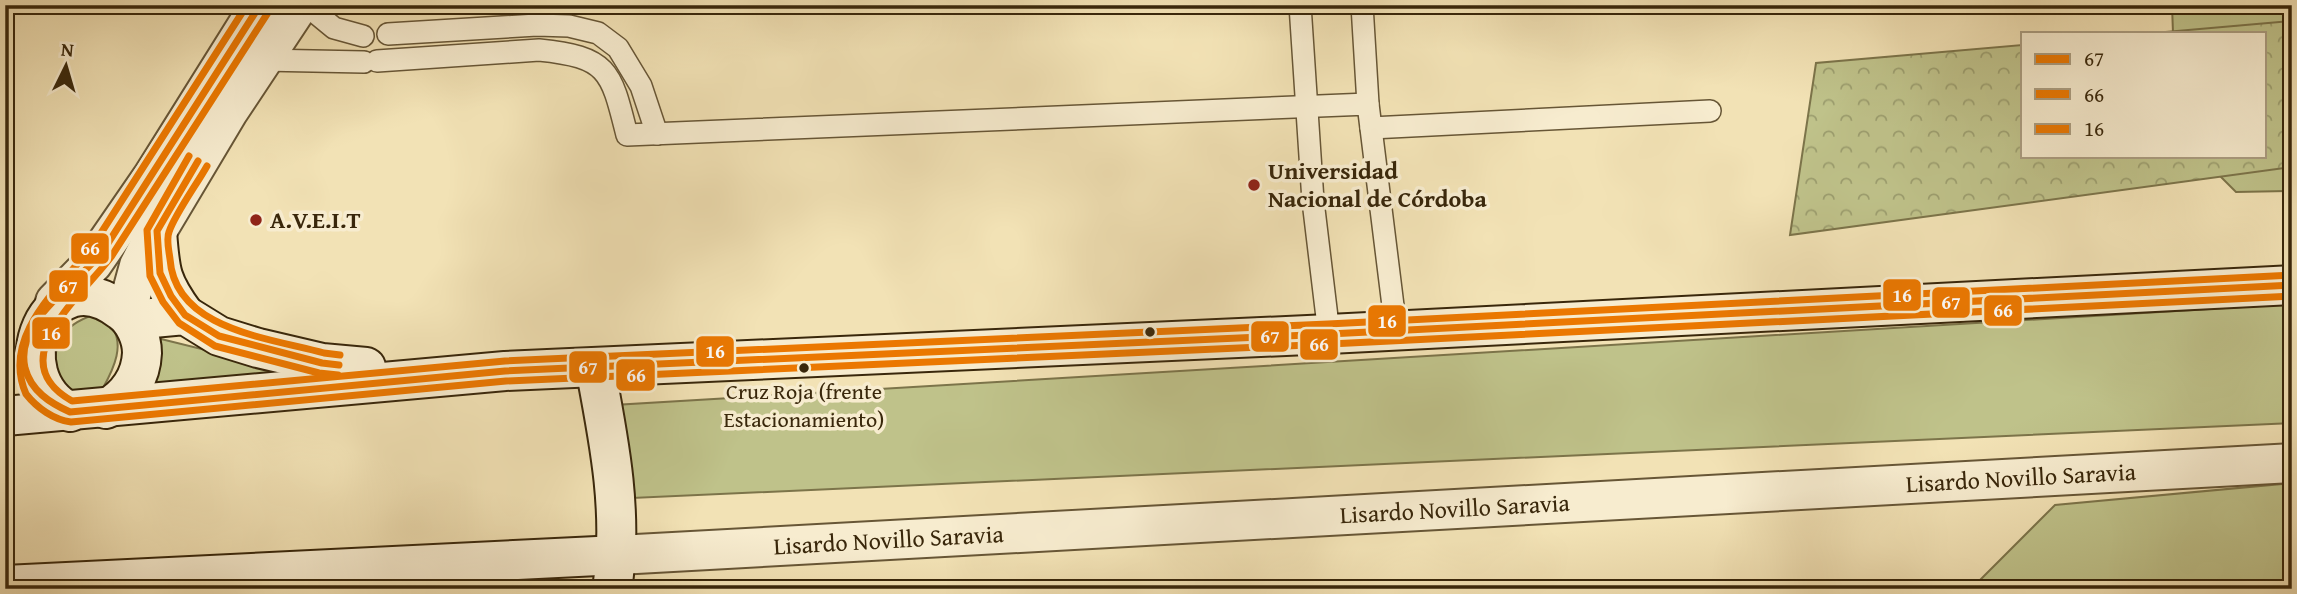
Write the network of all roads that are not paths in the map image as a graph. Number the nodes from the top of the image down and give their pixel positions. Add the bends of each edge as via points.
1 (260, 5) edge
2 (299, 5) edge
3 (306, 5) edge
4 (1300, 5) edge
5 (1362, 5) edge
6 (388, 34) dead end
7 (363, 36) dead end
8 (262, 60) junction
9 (1368, 104) junction
10 (1305, 107) junction
11 (1710, 111) dead end
12 (1371, 128) junction
13 (657, 134) junction
14 (157, 231) junction
15 (2292, 285) edge
16 (52, 304) junction
17 (185, 315) junction
18 (128, 317) junction
19 (5, 320) edge
20 (1396, 330) junction
21 (1329, 334) junction
22 (595, 368) junction
23 (505, 371) junction
24 (88, 410) junction
25 (5, 416) edge
26 (2292, 463) edge
27 (615, 572) edge
28 (93, 585) edge
29 (18, 586) edge

1 - 16 main road via 93,263
2 - 8 main road
3 - 7 lane via 334,28
4 - 10 lane
5 - 9 lane
6 - 13 lane via 537,25 598,33 618,48 642,86
8 - 13 lane via 370,61 539,50 565,53 592,59 610,78 627,135
8 - 14 main road
9 - 10 lane
9 - 12 lane
10 - 13 lane
10 - 21 lane
11 - 12 lane
12 - 20 lane
14 - 17 main road via 160,273
14 - 18 main road via 139,266
15 - 20 main road
16 - 18 main road via 69,297 100,298
16 - 19 main road
16 - 24 main road via 34,320 26,337 27,376 51,405
17 - 18 main road
17 - 23 main road via 219,336 322,363
18 - 24 main road via 142,348 137,377 119,401
20 - 21 main road
21 - 22 main road
22 - 23 main road
22 - 27 main road via 609,436
23 - 24 main road
24 - 25 main road
26 - 27 main road, Lisardo Novillo Saravia
27 - 28 main road, Lisardo Novillo Saravia
28 - 29 main road, Lisardo Novillo Saravia

